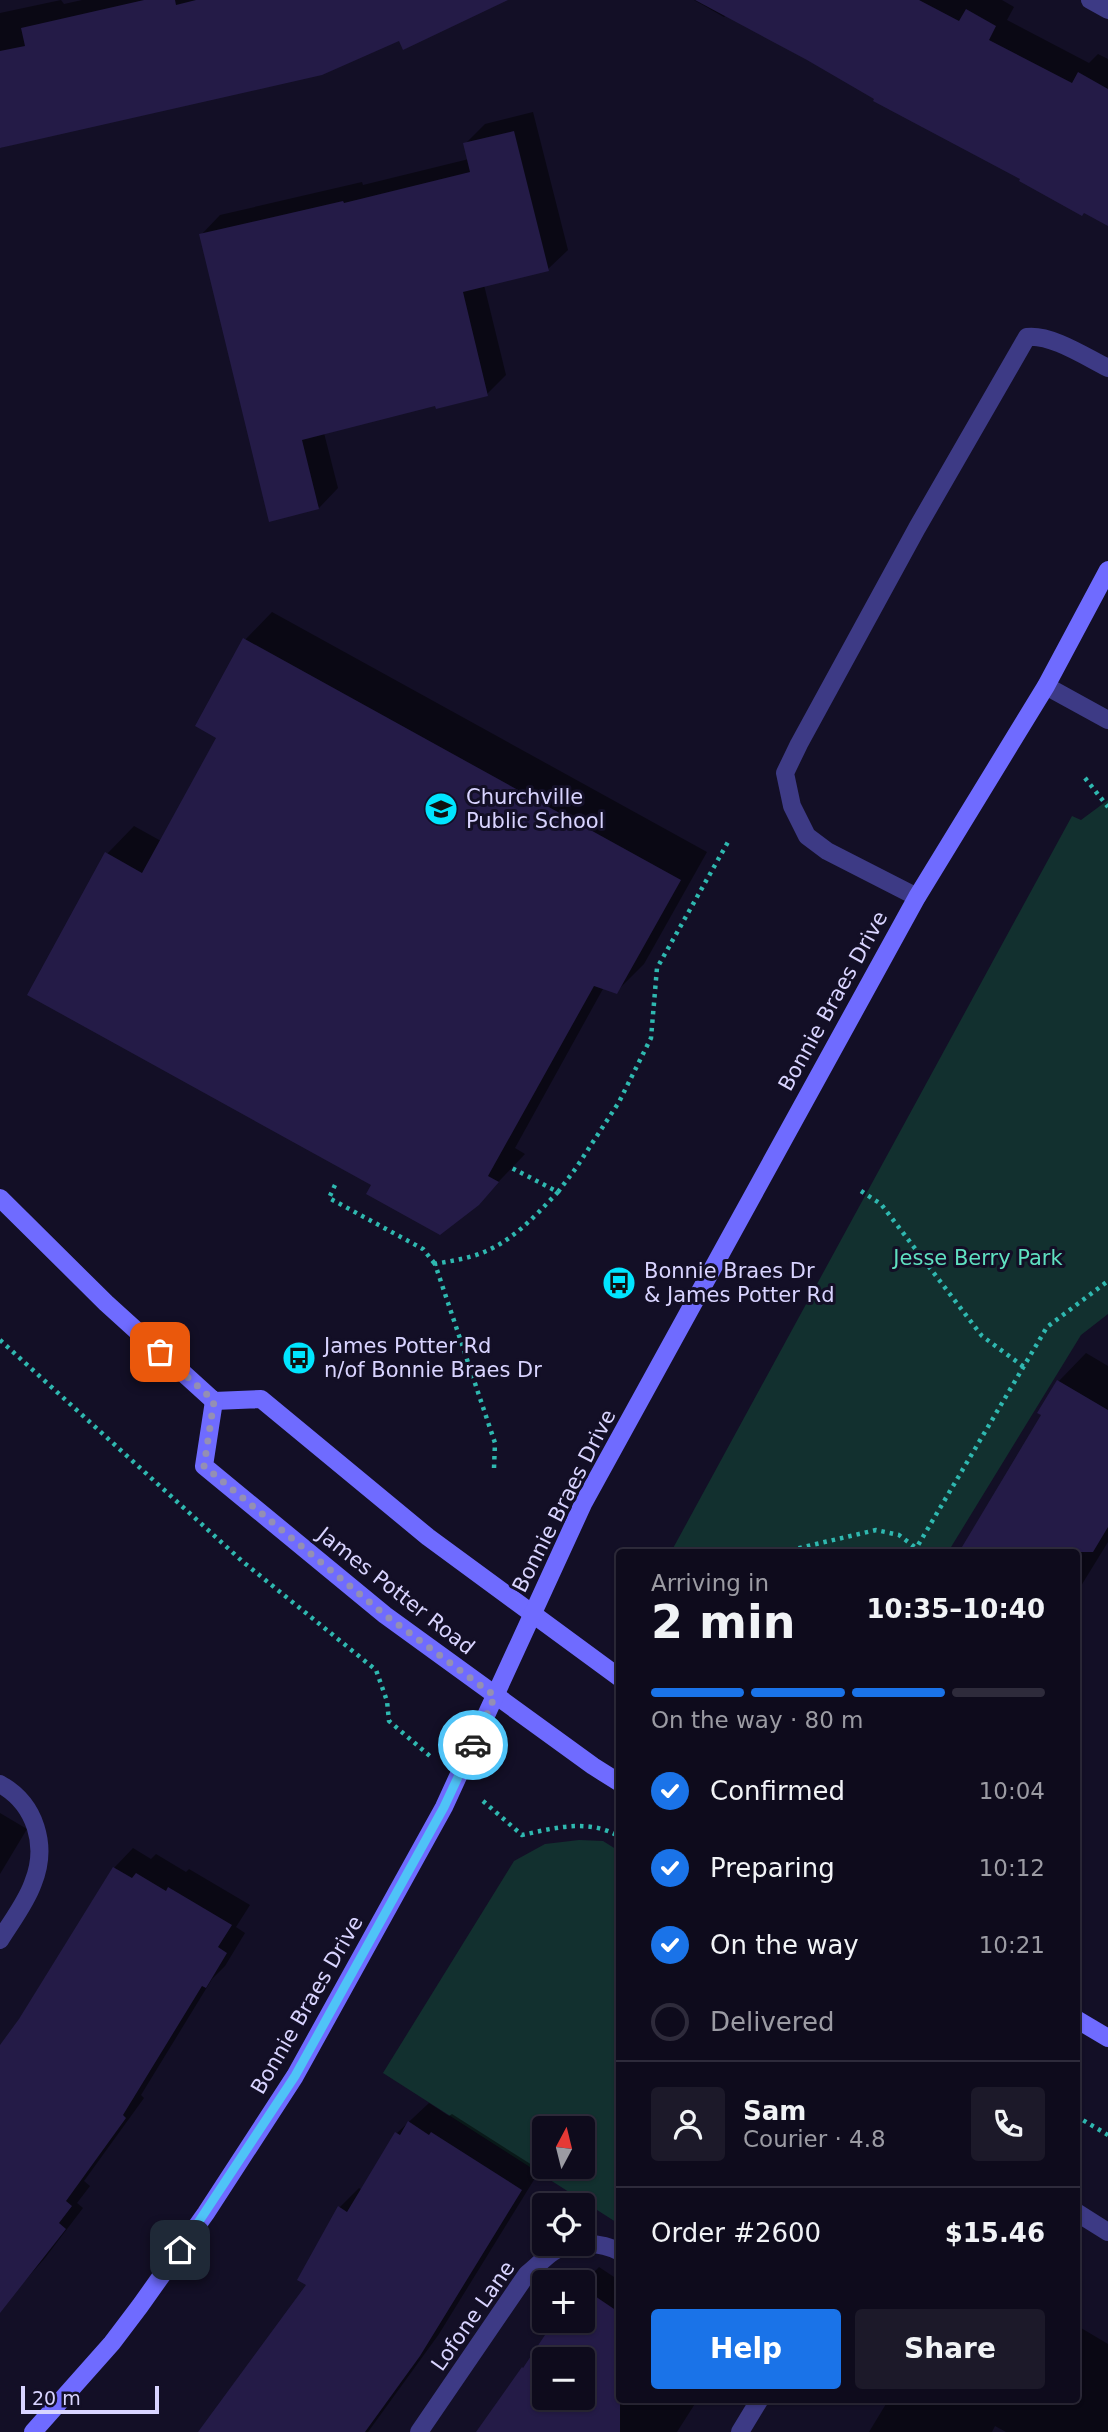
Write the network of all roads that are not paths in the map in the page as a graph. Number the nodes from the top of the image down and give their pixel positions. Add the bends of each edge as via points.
1 (1090, 0) edge
2 (1108, 10) edge
3 (1108, 369) edge
4 (1108, 570) edge
5 (1046, 686) junction
6 (1108, 720) edge
7 (917, 897) junction
8 (0, 1198) edge
9 (214, 1401) junction
10 (533, 1614) junction
11 (616, 1675) edge
12 (495, 1696) junction
13 (616, 1780) edge
14 (0, 1784) edge
15 (0, 1940) edge
16 (1080, 2021) edge
17 (1108, 2038) edge
18 (1080, 2214) edge
19 (1108, 2232) edge
20 (616, 2251) edge
21 (758, 2403) edge
22 (33, 2432) edge
23 (418, 2432) edge
24 (740, 2432) edge

1 - 2 street
3 - 7 street via 1069,348 1036,335 1027,337 917,528 785,774 792,806 807,836
4 - 5 street, Bonnie Braes Drive
5 - 6 street
5 - 7 street, Bonnie Braes Drive
7 - 10 street, Bonnie Braes Drive via 583,1504
8 - 9 street
9 - 10 street via 261,1399 428,1537
9 - 12 street, James Potter Road via 204,1466 385,1615
10 - 11 street
10 - 12 street, Bonnie Braes Drive
12 - 13 street, James Potter Road
12 - 22 street, Bonnie Braes Drive via 444,1807 295,2076 140,2306
14 - 15 street via 12,1790 34,1817 40,1844 33,1886
16 - 17 street
18 - 19 street
20 - 23 street, Lofone Lane via 572,2245 555,2250 527,2274
21 - 24 street

